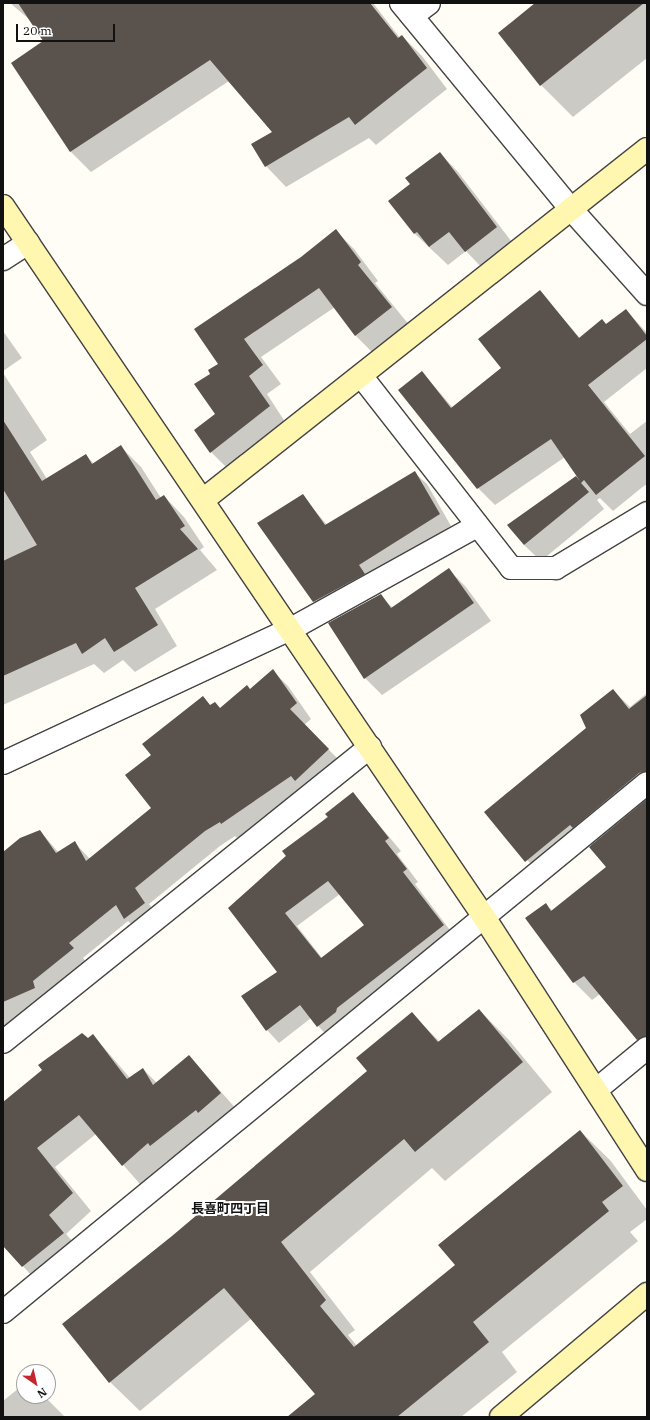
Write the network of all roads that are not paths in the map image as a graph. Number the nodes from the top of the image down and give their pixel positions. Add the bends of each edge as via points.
1 (429, 3) edge
2 (406, 10) edge
3 (647, 149) edge
4 (3, 206) edge
5 (571, 209) junction
6 (28, 243) junction
7 (3, 259) edge
8 (647, 294) edge
9 (362, 377) junction
10 (203, 500) junction
11 (647, 513) edge
12 (477, 526) junction
13 (291, 629) junction
14 (370, 747) junction
15 (3, 763) edge
16 (647, 783) edge
17 (484, 917) junction
18 (3, 1042) edge
19 (647, 1048) edge
20 (596, 1090) junction
21 (647, 1170) edge
22 (647, 1294) edge
23 (3, 1312) edge
24 (501, 1417) edge

1 - 2 street
2 - 5 street
3 - 5 street
4 - 6 street
5 - 8 street
5 - 9 street
6 - 7 street
6 - 10 street
9 - 10 street
9 - 12 street
10 - 13 street
11 - 12 street via 556,568 511,568
12 - 13 street
13 - 14 street
13 - 15 street
14 - 17 street
14 - 18 street
16 - 17 street
17 - 20 street
17 - 23 street
19 - 20 street
20 - 21 street
22 - 24 street

